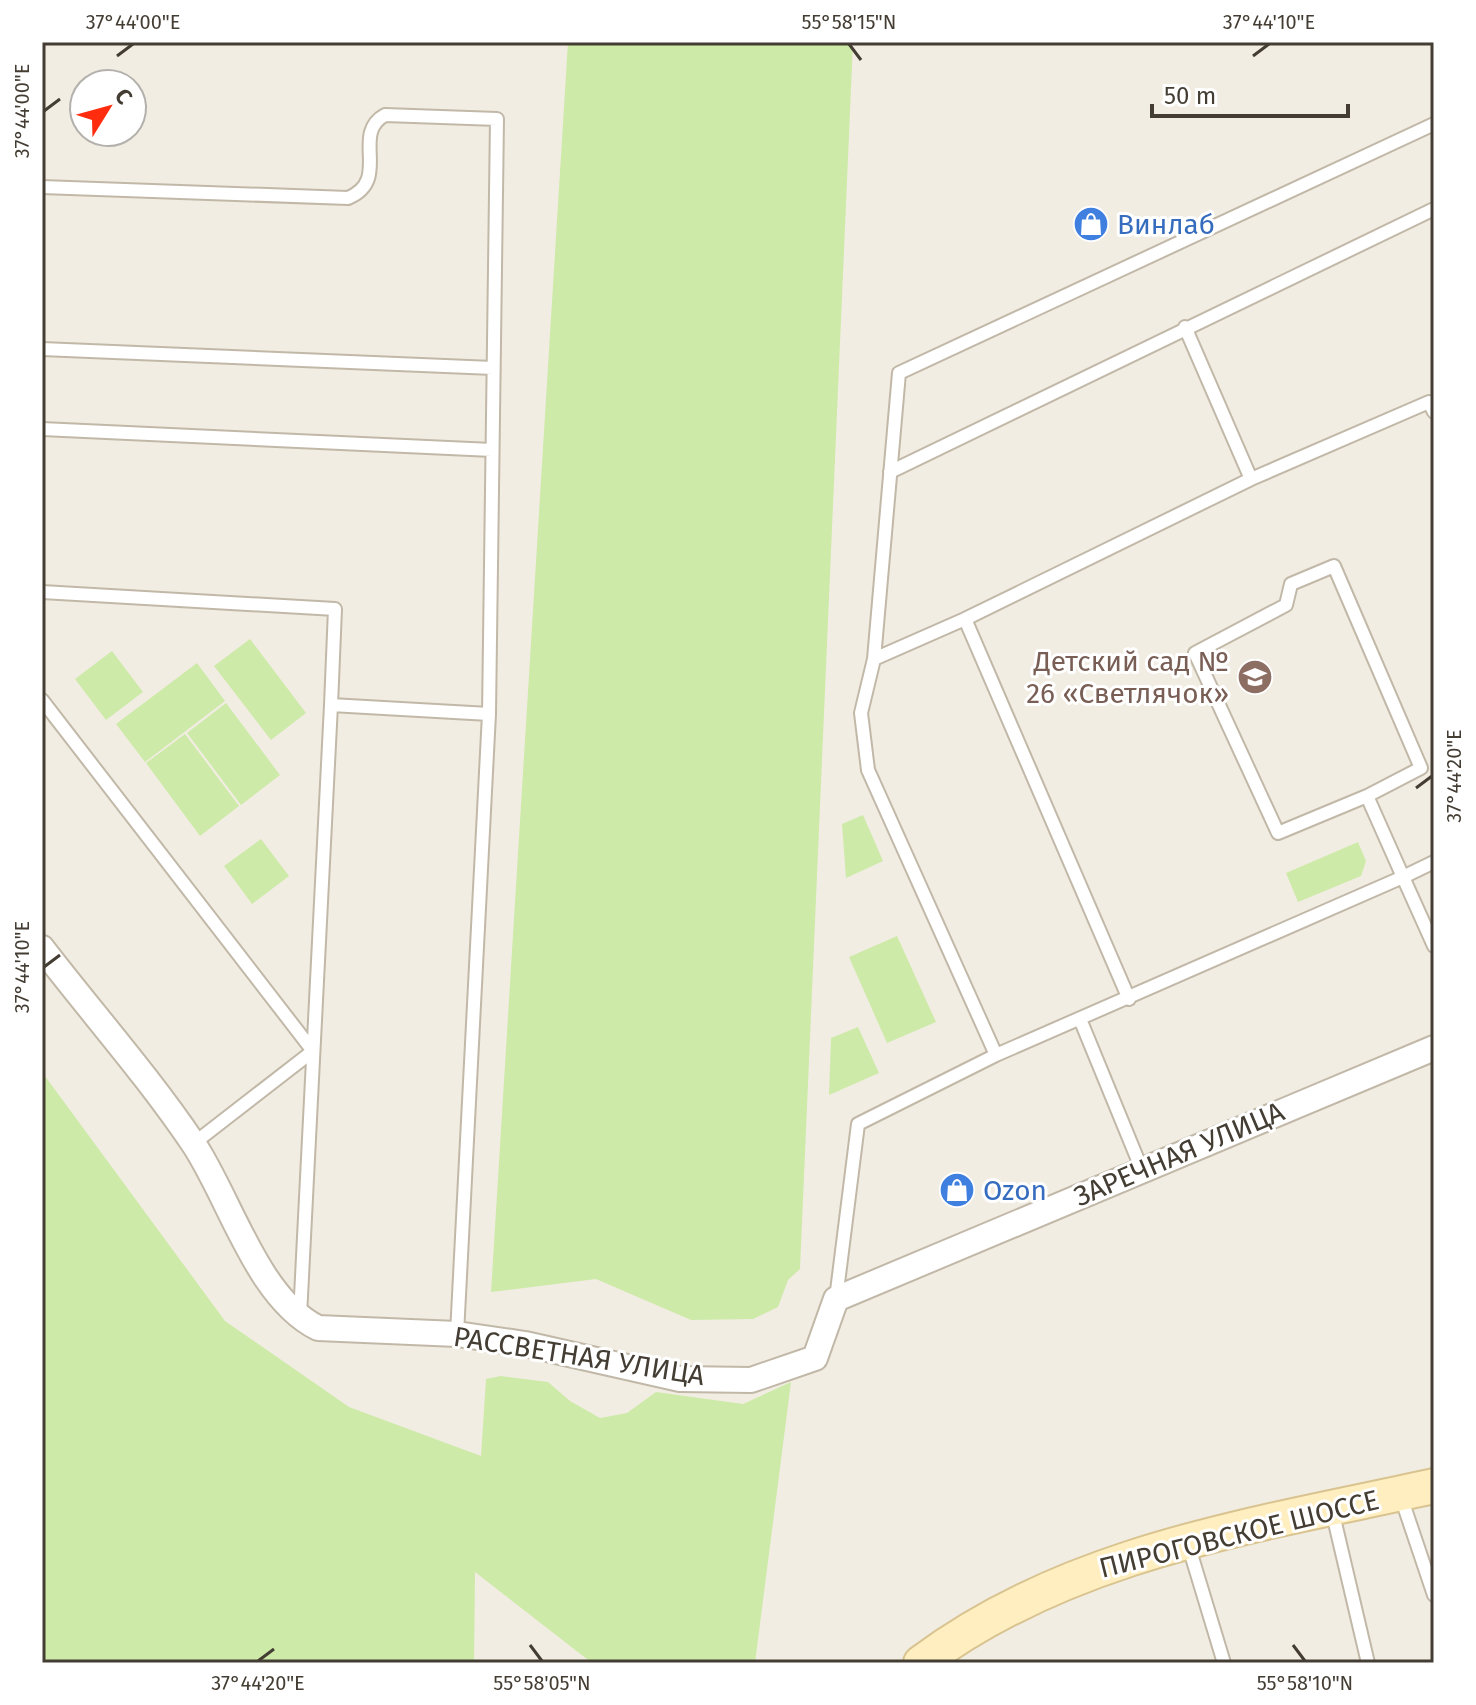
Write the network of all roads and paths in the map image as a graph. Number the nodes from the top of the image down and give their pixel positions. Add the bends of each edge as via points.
1 (1434, 124) edge
2 (42, 187) edge
3 (1434, 209) edge
4 (1185, 327) junction
5 (42, 349) edge
6 (493, 368) junction
7 (1434, 412) edge
8 (42, 429) edge
9 (492, 450) junction
10 (890, 472) junction
11 (1251, 479) junction
12 (42, 592) edge
13 (965, 619) junction
14 (874, 659) junction
15 (42, 700) edge
16 (331, 705) junction
17 (489, 714) junction
18 (1367, 796) junction
19 (1434, 862) edge
20 (1403, 877) junction
21 (1434, 946) edge
22 (42, 948) edge
23 (1129, 999) junction
24 (1080, 1019) junction
25 (1434, 1048) edge
26 (313, 1051) junction
27 (996, 1055) junction
28 (193, 1144) junction
29 (1142, 1170) junction
30 (836, 1299) junction
31 (299, 1319) junction
32 (457, 1334) junction
33 (1434, 1486) edge
34 (1401, 1494) junction
35 (1332, 1509) junction
36 (1187, 1541) junction
37 (1434, 1595) edge
38 (921, 1663) edge
39 (1224, 1663) edge
40 (1368, 1663) edge

1 - 10 lane via 899,373
2 - 6 lane via 348,198 362,192 369,181 370,130 385,115 497,119
3 - 4 lane
4 - 10 lane
4 - 11 lane
5 - 6 lane
6 - 9 lane
7 - 11 lane via 1429,402
8 - 9 lane
9 - 17 lane
10 - 14 lane
11 - 13 lane
12 - 16 lane via 335,609
13 - 14 lane
13 - 23 lane
14 - 27 lane via 861,713 868,770
15 - 26 lane
16 - 17 lane
16 - 26 lane
17 - 32 lane
18 - 18 lane via 1421,768 1334,566 1291,584 1286,605 1195,653 1278,833
18 - 20 lane
19 - 20 lane
20 - 21 lane
20 - 23 lane
22 - 28 street
23 - 24 lane
24 - 27 lane
24 - 29 lane
25 - 29 street, ЗАРЕЧНАЯ УЛИЦА
26 - 28 lane
26 - 31 lane
27 - 30 lane via 858,1124
28 - 31 street via 274,1291
29 - 30 street, ЗАРЕЧНАЯ УЛИЦА
30 - 32 street, РАССВЕТНАЯ УЛИЦА via 815,1358 751,1380 680,1379
31 - 32 street, РАССВЕТНАЯ УЛИЦА via 336,1330
33 - 34 main road, ПИРОГОВСКОЕ ШОССЕ
34 - 35 main road, ПИРОГОВСКОЕ ШОССЕ
34 - 37 lane
35 - 36 main road, ПИРОГОВСКОЕ ШОССЕ
35 - 40 lane
36 - 38 main road, ПИРОГОВСКОЕ ШОССЕ via 1068,1581 982,1624
36 - 39 lane

